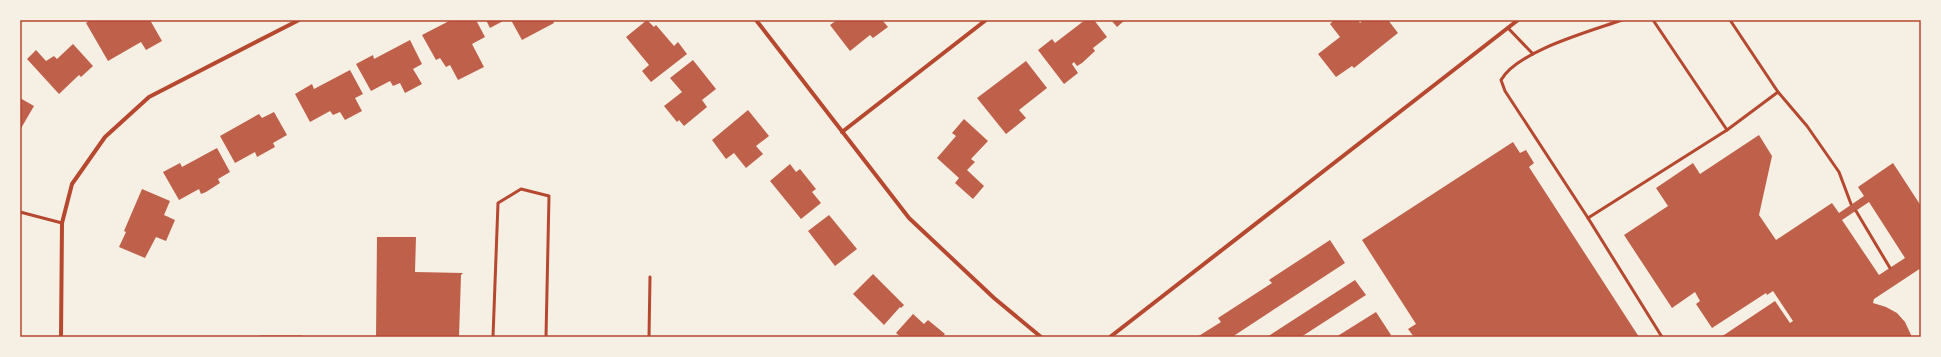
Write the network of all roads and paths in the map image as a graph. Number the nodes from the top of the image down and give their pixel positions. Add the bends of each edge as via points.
1 (299, 20) edge
2 (756, 20) edge
3 (986, 20) edge
4 (1518, 20) edge
5 (1622, 20) edge
6 (1652, 20) edge
7 (1730, 20) edge
8 (1508, 28) junction
9 (1533, 54) junction
10 (1778, 92) junction
11 (1727, 130) junction
12 (842, 132) junction
13 (1852, 204) dead end
14 (1856, 211) dead end
15 (20, 212) edge
16 (1588, 218) junction
17 (62, 223) junction
18 (1890, 268) dead end
19 (650, 277) dead end
20 (61, 337) edge
21 (260, 337) edge
22 (302, 337) edge
23 (493, 337) edge
24 (546, 337) edge
25 (649, 337) edge
26 (1040, 337) edge
27 (1110, 337) edge
28 (1662, 337) edge

1 - 17 street via 149,97 105,137 72,184
2 - 12 street
3 - 12 street
4 - 8 street
5 - 9 lane via 1548,45
6 - 11 lane
7 - 10 lane
8 - 9 lane
8 - 27 street
9 - 16 lane via 1506,71 1502,80 1505,92
10 - 11 lane
10 - 13 lane via 1807,126 1839,172
11 - 16 lane
12 - 26 street via 909,218 994,298
14 - 18 lane
15 - 17 lane
16 - 28 lane
17 - 20 street
19 - 25 lane
21 - 22 lane
23 - 24 lane via 498,203 521,189 549,196

